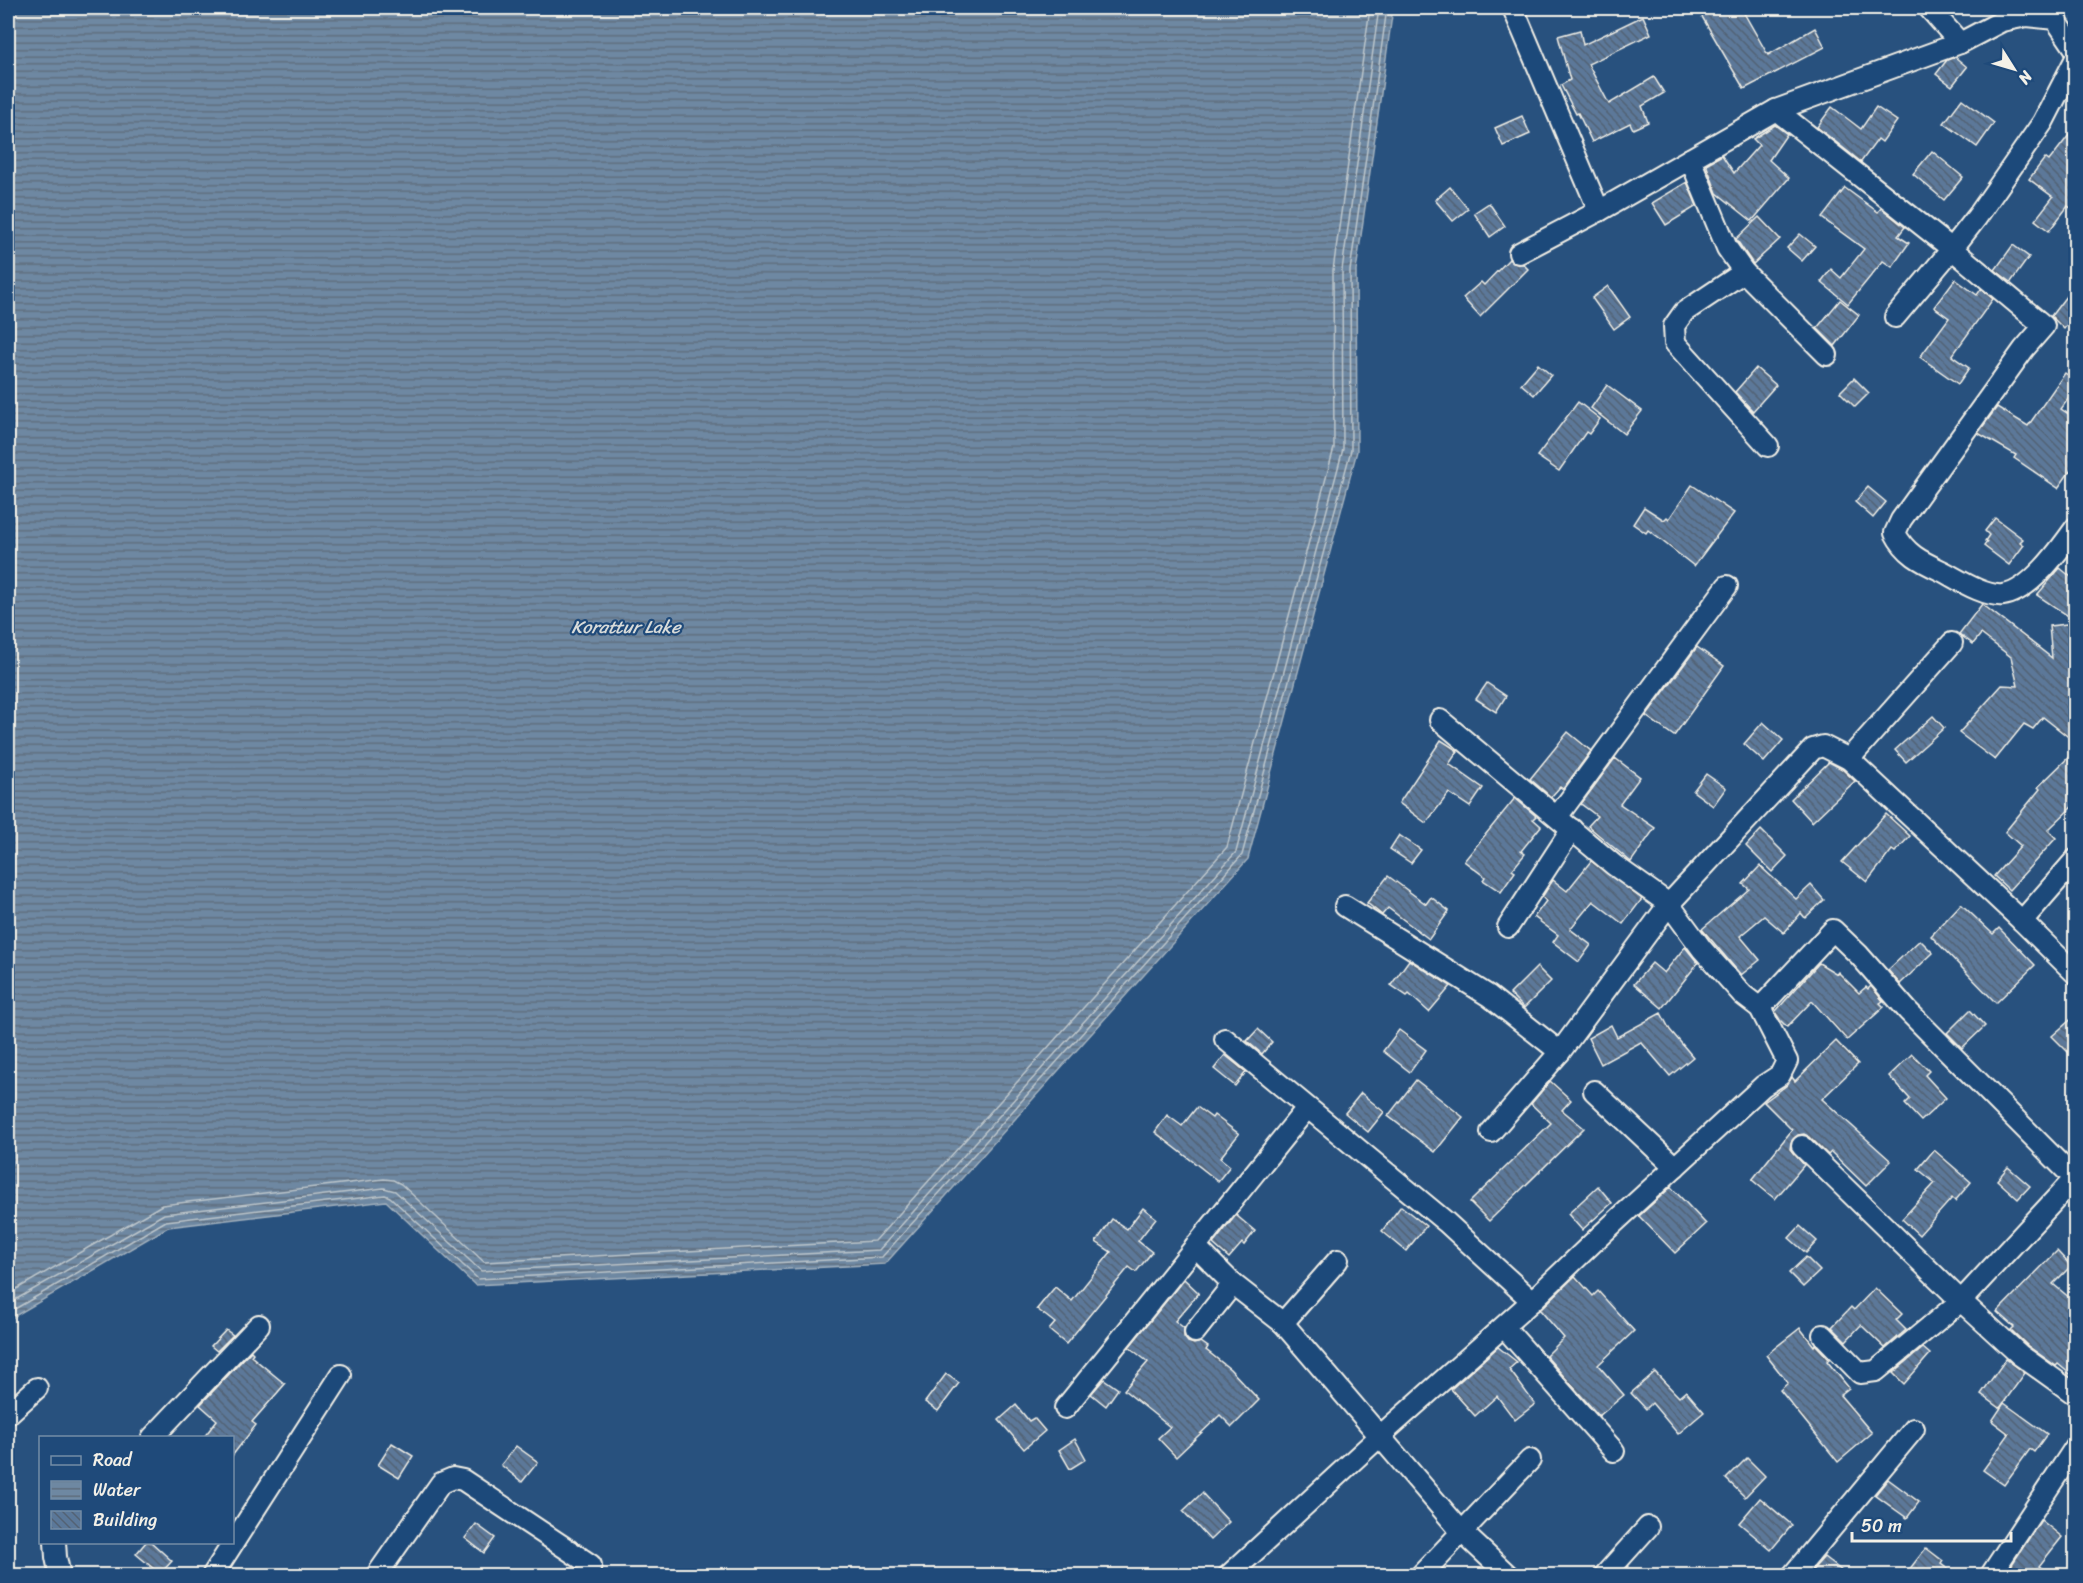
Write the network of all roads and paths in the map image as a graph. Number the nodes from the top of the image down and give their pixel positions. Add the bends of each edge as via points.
1 (1513, 8) edge
2 (1929, 8) edge
3 (1960, 43) junction
4 (2076, 50) edge
5 (2076, 58) edge
6 (1776, 110) junction
7 (1690, 159) junction
8 (1599, 211) junction
9 (1952, 249) junction
10 (1519, 253) dead end
11 (1744, 272) junction
12 (1895, 317) dead end
13 (1827, 356) dead end
14 (1768, 446) dead end
15 (2076, 527) edge
16 (1727, 586) dead end
17 (1952, 644) dead end
18 (1440, 720) dead end
19 (1849, 759) junction
20 (1564, 823) junction
21 (2076, 859) edge
22 (1669, 904) junction
23 (1344, 906) dead end
24 (2022, 921) junction
25 (1508, 927) dead end
26 (2076, 974) edge
27 (1760, 1008) junction
28 (1225, 1040) dead end
29 (1560, 1052) junction
30 (1594, 1091) dead end
31 (1307, 1108) junction
32 (1491, 1132) dead end
33 (1802, 1146) dead end
34 (1675, 1167) junction
35 (2075, 1178) edge
36 (1195, 1246) junction
37 (1338, 1260) dead end
38 (1233, 1284) junction
39 (1532, 1301) junction
40 (1961, 1301) junction
41 (1282, 1323) junction
42 (259, 1325) dead end
43 (1504, 1327) junction
44 (1195, 1332) dead end
45 (1823, 1335) dead end
46 (341, 1376) dead end
47 (37, 1388) dead end
48 (2076, 1395) edge
49 (1065, 1408) dead end
50 (8, 1414) edge
51 (1914, 1429) dead end
52 (153, 1436) edge
53 (1380, 1436) junction
54 (2076, 1446) edge
55 (1614, 1451) dead end
56 (1530, 1460) dead end
57 (1648, 1527) dead end
58 (1461, 1531) junction
59 (234, 1541) edge
60 (55, 1544) edge
61 (232, 1544) edge
62 (591, 1565) dead end
63 (60, 1575) edge
64 (212, 1575) edge
65 (376, 1575) edge
66 (1228, 1575) edge
67 (1420, 1575) edge
68 (1509, 1575) edge
69 (1604, 1575) edge
70 (1792, 1575) edge
71 (1990, 1575) edge

1 - 8 street
2 - 3 street
3 - 4 street via 2001,21 2027,16 2055,19
3 - 6 street
5 - 9 street via 2043,122
6 - 7 street
6 - 9 street
7 - 8 street
7 - 11 street via 1727,248
8 - 10 street
9 - 12 street
9 - 15 street via 2044,326 1895,533 1912,556 1980,590 2002,595 2030,582
11 - 13 street
11 - 14 street via 1684,312 1674,326 1675,343
16 - 20 street
17 - 19 street
18 - 20 street
19 - 22 street via 1823,746 1813,749
19 - 24 street
20 - 22 street
20 - 25 street
21 - 24 street
22 - 27 street via 1702,949 1743,995
22 - 29 street
23 - 29 street via 1489,996
24 - 26 street
27 - 34 street via 1787,1062 1780,1075
27 - 35 street via 1833,930
28 - 31 street
29 - 32 street
30 - 34 street
31 - 36 street
31 - 39 street via 1446,1222
33 - 40 street
34 - 39 street
35 - 40 street
36 - 38 street
36 - 49 street
37 - 41 street
38 - 41 street
38 - 44 street
39 - 43 street
40 - 45 street via 1876,1371 1860,1373
40 - 48 street via 2020,1355
41 - 53 street
42 - 52 street
43 - 53 street
43 - 55 street
46 - 59 street
47 - 50 street
51 - 70 street
53 - 58 street
53 - 66 street
54 - 71 street
56 - 58 street
57 - 69 street
58 - 67 street
58 - 68 street
60 - 63 street
61 - 64 street
62 - 65 street via 463,1479 453,1478 441,1483

